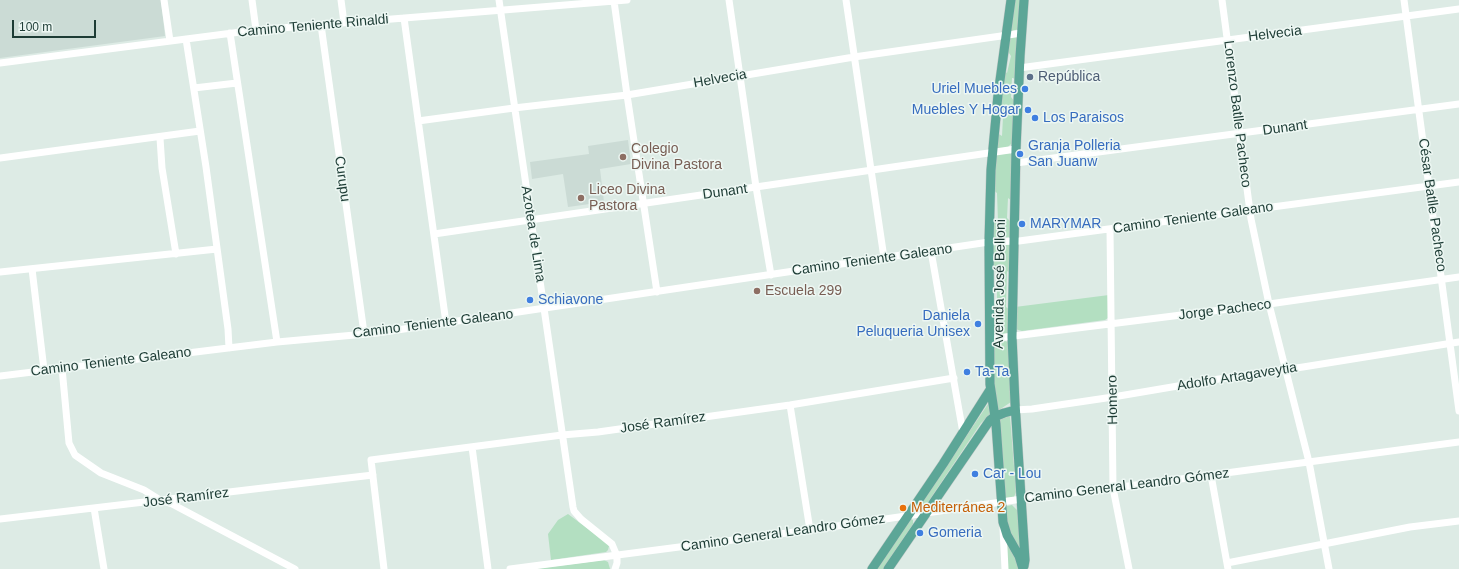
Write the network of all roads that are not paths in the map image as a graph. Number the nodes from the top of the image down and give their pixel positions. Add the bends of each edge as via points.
1 (164, 0) edge
2 (252, 0) edge
3 (341, 0) edge
4 (499, 0) edge
5 (627, 0) edge
6 (729, 0) edge
7 (846, 0) edge
8 (1011, 0) edge
9 (1024, 0) edge
10 (1222, 0) edge
11 (1404, 0) edge
12 (614, 1) junction
13 (1459, 9) edge
14 (500, 11) junction
15 (1406, 17) junction
16 (404, 18) junction
17 (344, 23) junction
18 (321, 25) junction
19 (256, 30) junction
20 (1022, 33) junction
21 (230, 34) junction
22 (1006, 35) junction
23 (186, 39) junction
24 (1227, 40) junction
25 (170, 41) junction
26 (854, 57) junction
27 (0, 63) edge
28 (1020, 68) junction
29 (739, 75) junction
30 (237, 82) junction
31 (194, 88) junction
32 (626, 94) junction
33 (1459, 104) edge
34 (514, 108) junction
35 (1419, 109) junction
36 (418, 121) junction
37 (200, 131) junction
38 (1239, 134) junction
39 (160, 138) junction
40 (1016, 149) junction
41 (992, 152) junction
42 (0, 158) edge
43 (1016, 163) junction
44 (870, 170) junction
45 (1459, 182) edge
46 (1429, 186) junction
47 (756, 187) junction
48 (643, 204) junction
49 (1250, 211) junction
50 (530, 220) junction
51 (1110, 229) junction
52 (434, 234) junction
53 (1014, 241) junction
54 (989, 242) junction
55 (217, 249) junction
56 (932, 251) junction
57 (176, 254) junction
58 (884, 258) junction
59 (32, 269) junction
60 (0, 272) edge
61 (771, 275) junction
62 (1459, 277) edge
63 (1441, 280) junction
64 (657, 292) junction
65 (1269, 304) junction
66 (544, 309) junction
67 (446, 323) junction
68 (1112, 325) junction
69 (364, 334) junction
70 (1012, 337) junction
71 (990, 339) junction
72 (277, 342) junction
73 (1459, 342) edge
74 (1451, 343) junction
75 (229, 348) junction
76 (62, 368) junction
77 (1286, 369) junction
78 (44, 370) junction
79 (0, 376) edge
80 (954, 378) junction
81 (990, 390) junction
82 (1113, 397) junction
83 (1458, 403) edge
84 (790, 405) junction
85 (1015, 410) junction
86 (1459, 411) edge
87 (994, 417) junction
88 (963, 432) junction
89 (562, 435) junction
90 (1459, 442) edge
91 (472, 447) junction
92 (1309, 462) junction
93 (373, 475) junction
94 (1211, 475) junction
95 (1113, 488) junction
96 (1022, 499) junction
97 (160, 500) junction
98 (1002, 502) junction
99 (94, 508) junction
100 (926, 513) junction
101 (906, 516) junction
102 (0, 519) edge
103 (1459, 521) edge
104 (1004, 524) junction
105 (810, 530) junction
106 (1324, 544) junction
107 (617, 556) junction
108 (1227, 566) edge
109 (104, 569) edge
110 (295, 569) edge
111 (384, 569) edge
112 (488, 569) edge
113 (510, 569) edge
114 (615, 569) edge
115 (872, 569) edge
116 (888, 569) edge
117 (1005, 569) edge
118 (1023, 569) edge
119 (1129, 569) edge
120 (1329, 569) edge

1 - 25 street
2 - 19 street
3 - 17 street
4 - 14 street, Azotea de Lima
5 - 12 street, Camino Teniente Rinaldi
6 - 29 street
7 - 26 street
8 - 22 main road, Avenida José Belloni
9 - 20 main road, Avenida José Belloni
10 - 24 street, Lorenzo Batlle Pacheco
11 - 15 street, César Batlle Pacheco
12 - 14 street, Camino Teniente Rinaldi
12 - 32 street
13 - 15 street, Helvecia
14 - 16 street, Camino Teniente Rinaldi
14 - 34 street, Azotea de Lima
15 - 24 street, Helvecia
15 - 35 street, César Batlle Pacheco
16 - 17 street, Camino Teniente Rinaldi
16 - 36 street
17 - 18 street, Camino Teniente Rinaldi
18 - 19 street, Camino Teniente Rinaldi
18 - 69 street, Curupu
19 - 21 street, Camino Teniente Rinaldi
20 - 22 street, Helvecia
20 - 28 main road, Avenida José Belloni
21 - 23 street, Camino Teniente Rinaldi
21 - 30 street
22 - 26 street, Helvecia
22 - 41 main road, Avenida José Belloni
23 - 25 street, Camino Teniente Rinaldi
23 - 31 street
24 - 28 street, Helvecia
24 - 38 street, Lorenzo Batlle Pacheco
25 - 27 street, Camino Teniente Rinaldi
26 - 29 street, Helvecia
26 - 44 street
28 - 40 main road, Avenida José Belloni
29 - 32 street, Helvecia
29 - 47 street
30 - 31 street
30 - 72 street
31 - 37 street
32 - 34 street, Helvecia
32 - 48 street
33 - 35 street, Dunant
34 - 36 street, Helvecia
34 - 50 street, Azotea de Lima
35 - 38 street, Dunant
35 - 46 street, César Batlle Pacheco
36 - 52 street
37 - 39 street
37 - 55 street
38 - 43 street, Dunant
38 - 49 street, Lorenzo Batlle Pacheco
39 - 42 street
39 - 57 street via 162,168
40 - 41 street, Dunant
40 - 43 main road, Avenida José Belloni
41 - 44 street, Dunant
41 - 54 main road, Avenida José Belloni
43 - 53 main road, Avenida José Belloni
44 - 47 street, Dunant
44 - 58 street
45 - 46 street, Camino Teniente Galeano
46 - 49 street, Camino Teniente Galeano
46 - 63 street, César Batlle Pacheco
47 - 48 street, Dunant
47 - 61 street
48 - 50 street, Dunant
48 - 64 street
49 - 51 street, Camino Teniente Galeano
49 - 65 street, Lorenzo Batlle Pacheco
50 - 52 street, Dunant
50 - 66 street, Azotea de Lima
51 - 53 street, Camino Teniente Galeano
51 - 68 street, Homero
52 - 67 street
53 - 54 street, Camino Teniente Galeano
53 - 70 main road, Avenida José Belloni
54 - 56 street, Camino Teniente Galeano
54 - 71 main road, Avenida José Belloni
55 - 57 street
55 - 75 street
56 - 58 street, Camino Teniente Galeano
56 - 80 street
57 - 59 street
58 - 61 street, Camino Teniente Galeano
59 - 60 street
59 - 78 street
61 - 64 street, Camino Teniente Galeano
62 - 63 street, Jorge Pacheco
63 - 65 street, Jorge Pacheco
63 - 74 street, César Batlle Pacheco
64 - 66 street, Camino Teniente Galeano
65 - 68 street, Jorge Pacheco
65 - 77 street, Lorenzo Batlle Pacheco
66 - 67 street, Camino Teniente Galeano
66 - 89 street, Azotea de Lima
67 - 69 street, Camino Teniente Galeano
68 - 70 street, Jorge Pacheco
68 - 82 street, Homero
69 - 72 street, Camino Teniente Galeano
70 - 71 street, Jorge Pacheco
70 - 85 main road, Avenida José Belloni
71 - 81 main road, Avenida José Belloni
72 - 75 street, Camino Teniente Galeano
73 - 74 street, Adolfo Artagaveytia
74 - 77 street, Adolfo Artagaveytia
74 - 83 street, César Batlle Pacheco
75 - 76 street, Camino Teniente Galeano
76 - 78 street, Camino Teniente Galeano
76 - 97 street via 69,443 75,455 101,473 144,490
77 - 82 street, Adolfo Artagaveytia
77 - 92 street, Lorenzo Batlle Pacheco
78 - 79 street, Camino Teniente Galeano
80 - 84 street, José Ramírez
80 - 88 street
81 - 87 main road, Avenida José Belloni
81 - 88 main road
82 - 85 street, Adolfo Artagaveytia
82 - 95 street, Homero
83 - 86 street, César Batlle Pacheco
84 - 89 street, José Ramírez
84 - 105 street
85 - 87 main road
85 - 96 main road, Avenida José Belloni
87 - 98 main road, Avenida José Belloni
87 - 100 main road
88 - 101 main road
89 - 91 street, José Ramírez
89 - 107 street, Azotea de Lima via 574,511 612,544
90 - 92 street, Camino General Leandro Gómez
91 - 93 street, José Ramírez via 371,460
91 - 112 street
92 - 94 street, Camino General Leandro Gómez
92 - 106 street, Lorenzo Batlle Pacheco
93 - 97 street, José Ramírez
93 - 111 street
94 - 95 street, Camino General Leandro Gómez
94 - 108 street
95 - 96 street, Camino General Leandro Gómez
95 - 119 street, Homero
96 - 98 street, Camino General Leandro Gómez
96 - 118 main road, Avenida José Belloni via 1025,560
97 - 99 street, José Ramírez
97 - 110 street
98 - 100 street, Camino General Leandro Gómez
98 - 104 main road, Avenida José Belloni
99 - 102 street, José Ramírez
99 - 109 street
100 - 101 street, Camino General Leandro Gómez
100 - 116 main road
101 - 105 street, Camino General Leandro Gómez
101 - 115 main road
103 - 106 street via 1410,527
104 - 117 street, Avenida José Belloni
104 - 118 main road, Avenida José Belloni
105 - 107 street, Camino General Leandro Gómez
106 - 108 street
106 - 120 street, Lorenzo Batlle Pacheco
107 - 113 street, Camino General Leandro Gómez
107 - 114 street

